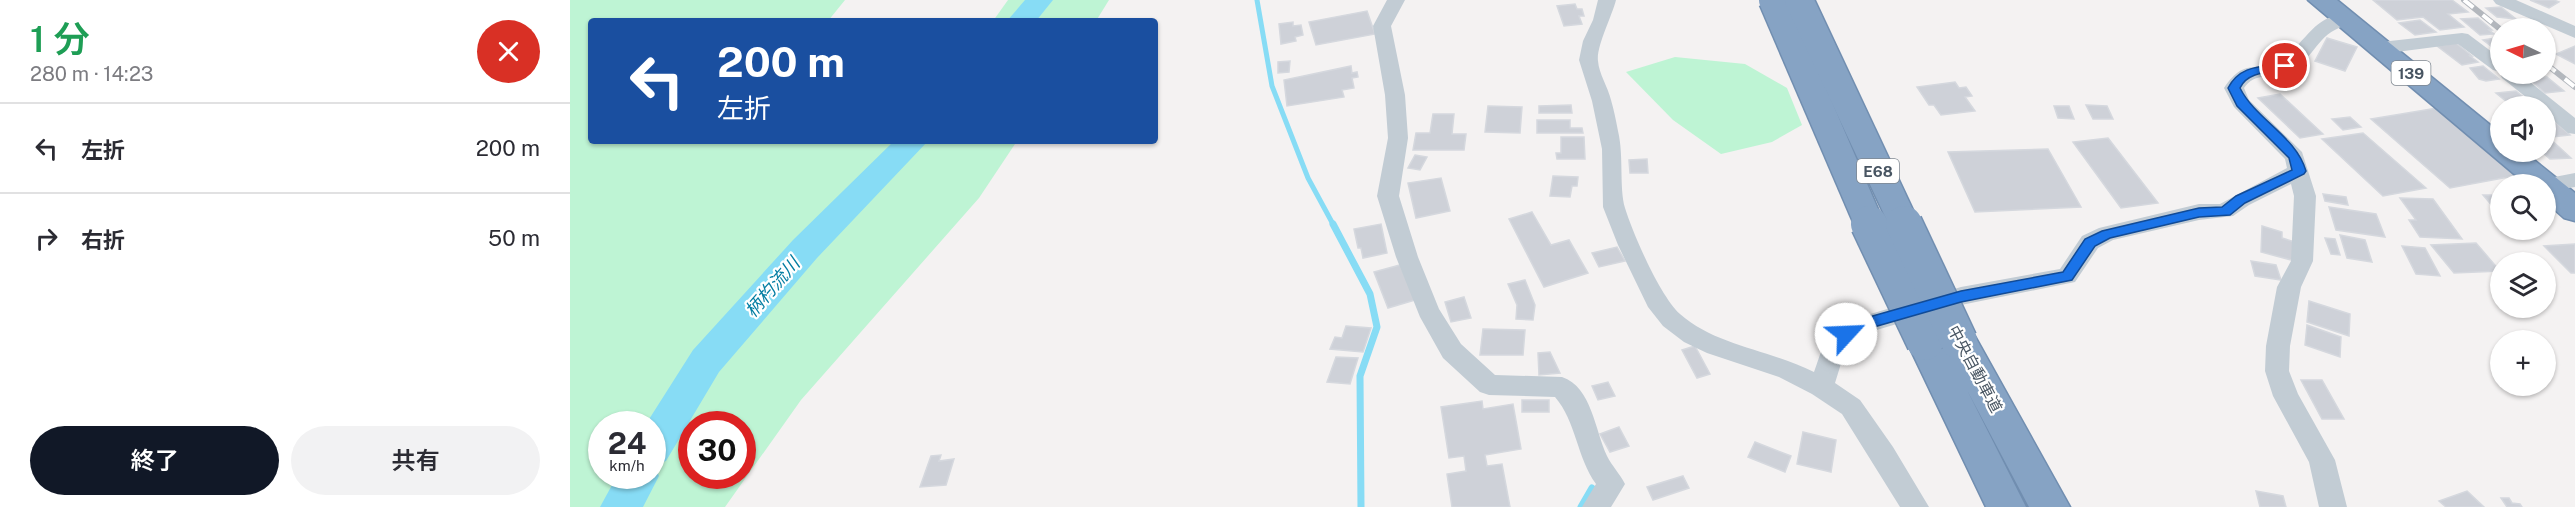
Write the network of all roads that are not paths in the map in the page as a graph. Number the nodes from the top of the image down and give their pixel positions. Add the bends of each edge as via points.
1 (1396, 0) edge
2 (1607, 0) edge
3 (1773, 0) edge
4 (1799, 0) edge
5 (2321, 0) edge
6 (2502, 0) edge
7 (2345, 20) junction
8 (2575, 33) edge
9 (2381, 48) junction
10 (2490, 59) edge
11 (2521, 84) edge
12 (2575, 128) edge
13 (2490, 140) edge
14 (2517, 162) edge
15 (2299, 171) junction
16 (2532, 174) edge
17 (2575, 180) edge
18 (2556, 183) edge
19 (2556, 194) edge
20 (2575, 210) edge
21 (1942, 342) junction
22 (1821, 387) junction
23 (1596, 507) edge
24 (1915, 507) edge
25 (2006, 507) edge
26 (2050, 507) edge
27 (2333, 507) edge

1 - 23 street via 1382,26 1395,95 1398,138 1388,196 1424,301 1452,351 1489,385 1562,387 1574,401 1596,463 1611,484
2 - 22 street via 1588,60 1612,149 1614,207 1656,300 1671,320 1693,335 1788,370
3 - 21 highway, 中央自動車道 / E68, bridge via 1864,213
4 - 21 highway, 中央自動車道 / E68, bridge
5 - 7 highway, 139
6 - 8 street
7 - 9 highway, 139
7 - 15 street via 2320,28 2285,66 2249,73 2239,78 2234,88 2241,103 2295,157
9 - 10 street via 2462,38
9 - 13 highway, 139
11 - 12 street
14 - 16 highway
15 - 22 street via 2225,211 2199,212 2107,234 2090,242 2067,276 1961,296 1855,327 1832,352
15 - 27 street via 2306,196 2302,261 2289,287 2277,371 2286,396 2322,460
17 - 18 street
19 - 20 highway
21 - 25 highway, 中央自動車道 / E68
21 - 26 highway, 中央自動車道 / E68
22 - 24 street via 1851,407

